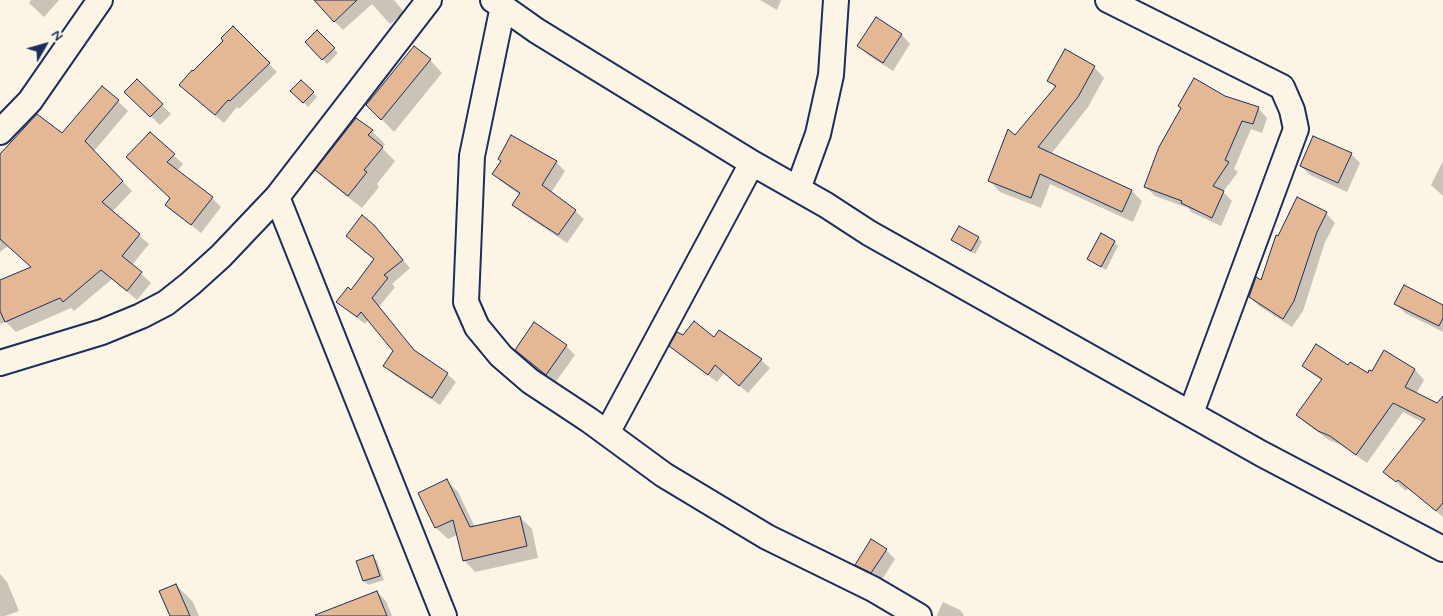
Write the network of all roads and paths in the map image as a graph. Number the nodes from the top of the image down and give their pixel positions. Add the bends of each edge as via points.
1 (100, 0) edge
2 (429, 0) edge
3 (836, 0) edge
4 (1108, 0) edge
5 (498, 3) edge
6 (0, 132) edge
7 (752, 164) junction
8 (798, 190) junction
9 (277, 197) junction
10 (0, 363) edge
11 (1190, 413) junction
12 (606, 433) junction
13 (1443, 549) edge
14 (444, 616) edge
15 (918, 616) edge

1 - 6 street via 30,101
2 - 9 street
3 - 8 street via 831,75 818,134
4 - 11 street via 1282,87 1296,130
5 - 7 street via 537,31
5 - 12 street via 472,156 466,302 477,327 500,356 530,381
7 - 8 street
7 - 12 street
8 - 11 street
9 - 10 street via 221,256 166,303 102,332
9 - 14 street
11 - 13 street
12 - 15 street via 664,475 766,537

